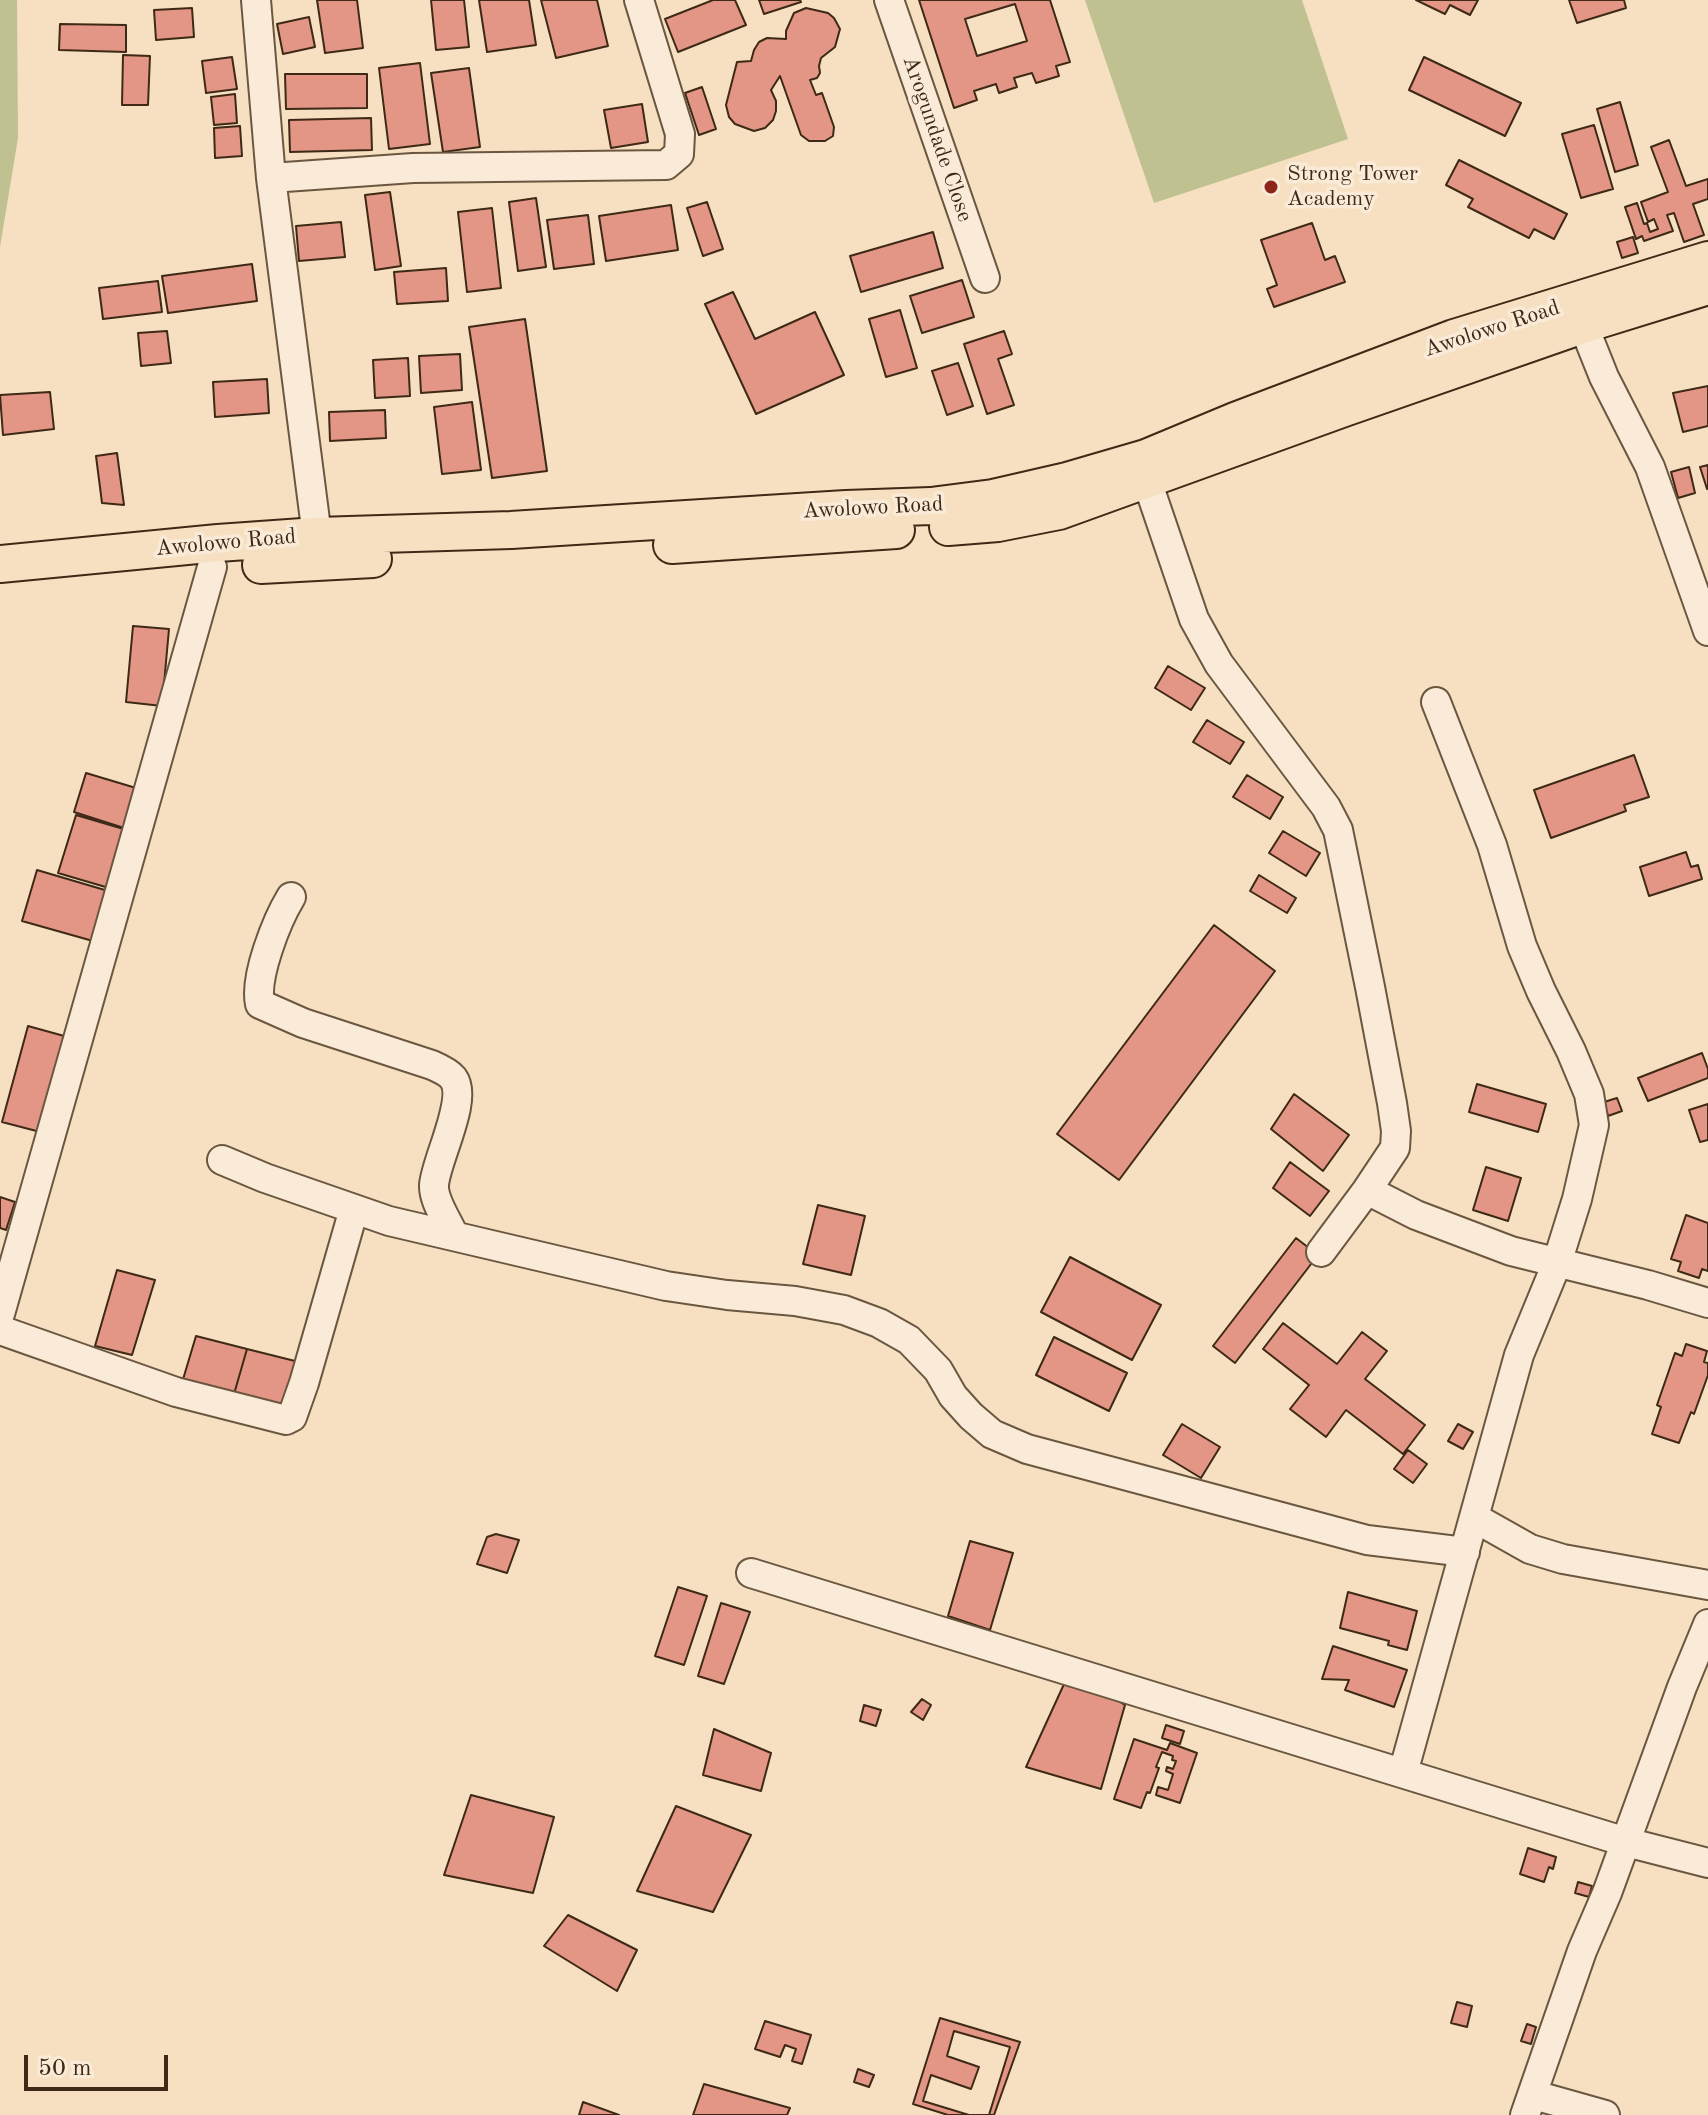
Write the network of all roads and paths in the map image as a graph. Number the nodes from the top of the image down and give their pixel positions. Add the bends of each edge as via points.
1 (256, 0) edge
2 (639, 0) edge
3 (889, 0) edge
4 (271, 178) junction
5 (1708, 260) edge
6 (985, 278) dead end
7 (1708, 286) edge
8 (1578, 314) junction
9 (1147, 481) junction
10 (317, 536) junction
11 (0, 564) edge
12 (212, 567) junction
13 (0, 587) edge
14 (1708, 631) edge
15 (1436, 702) dead end
16 (291, 897) dead end
17 (222, 1160) dead end
18 (1367, 1190) junction
19 (354, 1209) junction
20 (454, 1236) junction
21 (1321, 1252) dead end
22 (1557, 1263) junction
23 (1708, 1303) edge
24 (0, 1314) edge
25 (0, 1330) edge
26 (1475, 1518) junction
27 (1465, 1552) junction
28 (751, 1573) dead end
29 (1708, 1585) edge
30 (1708, 1624) edge
31 (1403, 1773) junction
32 (1626, 1842) junction
33 (1708, 1863) edge
34 (1530, 2105) edge
35 (1605, 2115) edge

1 - 4 street
2 - 4 street via 680,134 679,154 666,165 413,168
3 - 6 street, Arogundade Close
4 - 10 street
5 - 8 main road, Awolowo Road
7 - 8 main road, Awolowo Road
8 - 9 main road, Awolowo Road
8 - 10 main road, Awolowo Road via 1454,338 1146,458 993,498 511,530
8 - 14 street via 1650,467
9 - 12 main road, Awolowo Road via 1059,511 998,523 695,544
9 - 18 street via 1194,619 1219,664 1338,830 1396,1131 1395,1148
10 - 11 main road, Awolowo Road
12 - 13 main road, Awolowo Road
12 - 24 street
15 - 22 street via 1492,845 1522,946 1589,1094 1594,1125
16 - 20 street via 270,941 260,1004 451,1075 457,1086 456,1106 433,1188
17 - 19 street
18 - 21 street
18 - 22 street via 1416,1215
19 - 20 street
19 - 25 street via 304,1383 292,1417 286,1420 176,1392
20 - 27 street via 666,1286 844,1310 909,1340 971,1416 992,1434 1027,1449 1367,1540
22 - 23 street
22 - 26 street via 1519,1355
26 - 27 street
26 - 29 street via 1530,1549 1563,1559
27 - 31 street
28 - 31 street
30 - 32 street
31 - 32 street
32 - 33 street
32 - 34 street
34 - 35 street

